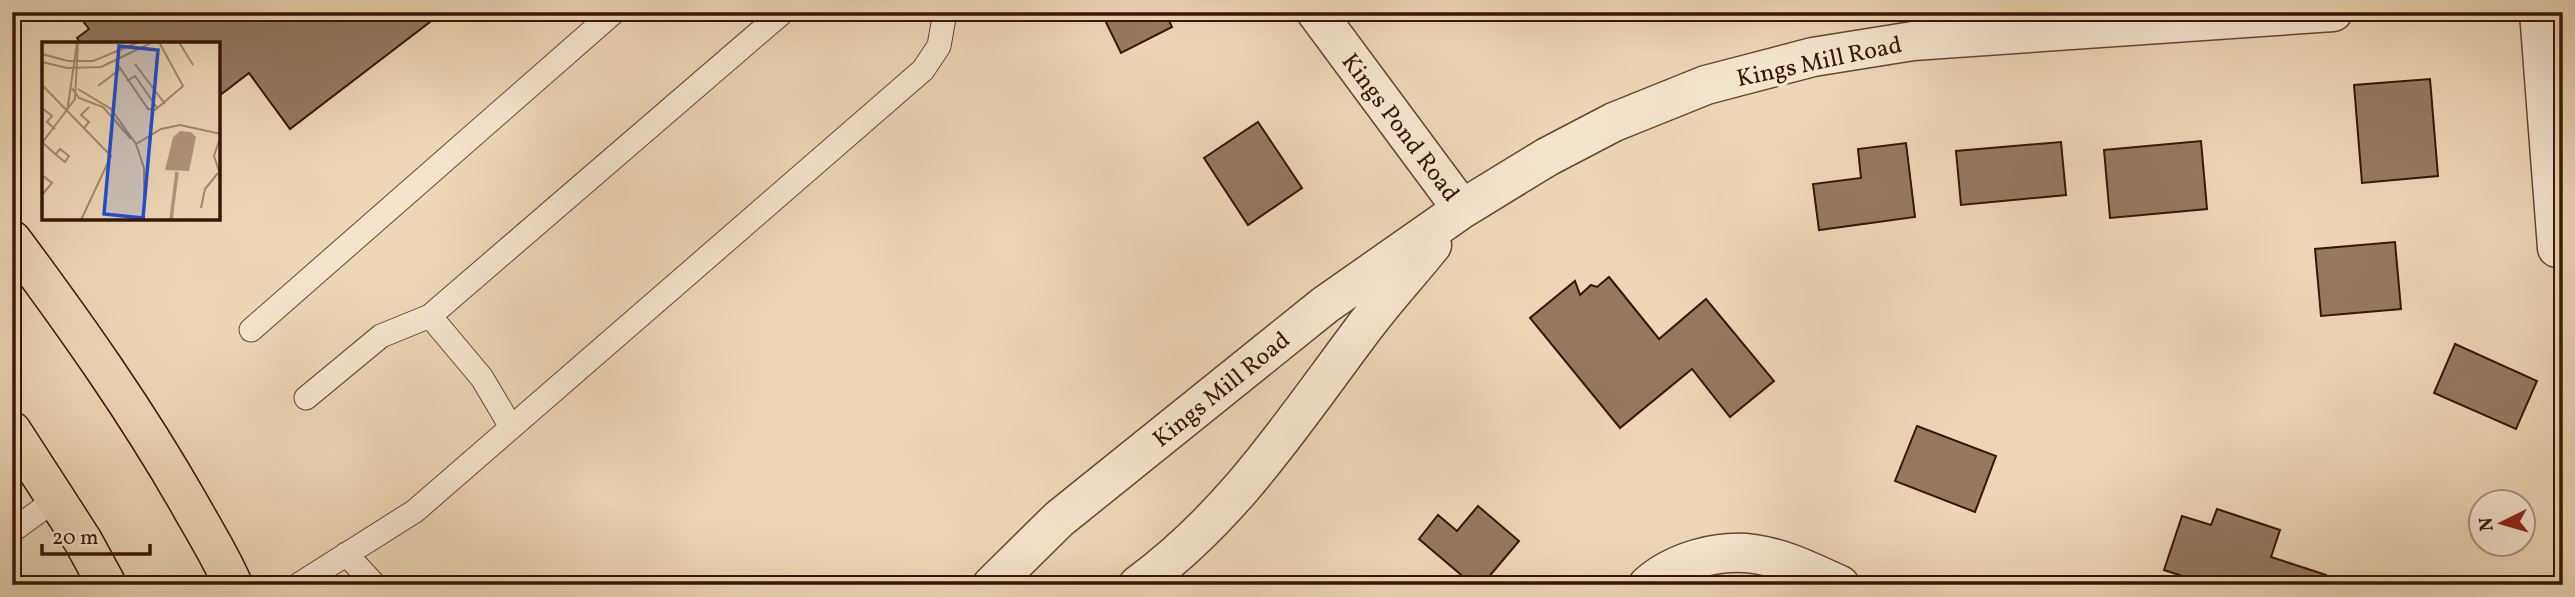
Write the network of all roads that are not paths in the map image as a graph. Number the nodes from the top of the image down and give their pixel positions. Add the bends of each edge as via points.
1 (614, 12) edge
2 (783, 12) edge
3 (946, 12) edge
4 (1316, 12) edge
5 (2333, 12) edge
6 (2539, 12) edge
7 (1462, 209) junction
8 (12, 240) edge
9 (2557, 248) dead end
10 (430, 316) junction
11 (251, 330) dead end
12 (306, 398) dead end
13 (511, 427) junction
14 (12, 431) edge
15 (57, 499) junction
16 (12, 531) edge
17 (346, 554) junction
18 (107, 585) edge
19 (233, 585) edge
20 (298, 585) edge
21 (375, 585) edge
22 (992, 585) edge
23 (1138, 585) edge
24 (1648, 585) edge
25 (1840, 585) edge

1 - 11 lane
2 - 10 lane
3 - 13 lane via 939,46 923,70
4 - 7 street, Kings Pond Road
5 - 7 street, Kings Mill Road via 1913,41 1813,57 1706,85 1614,122
6 - 9 street
7 - 22 street, Kings Mill Road via 1325,305 1059,519
7 - 23 street, Kings Mill Road via 1359,334 1242,489 1202,531
8 - 19 main road via 125,398
10 - 12 lane via 380,336
10 - 13 lane via 482,378
13 - 17 lane via 415,510
14 - 15 main road
15 - 16 lane
15 - 18 main road
17 - 20 lane
17 - 21 lane
24 - 25 street via 1686,562 1720,554 1754,554

